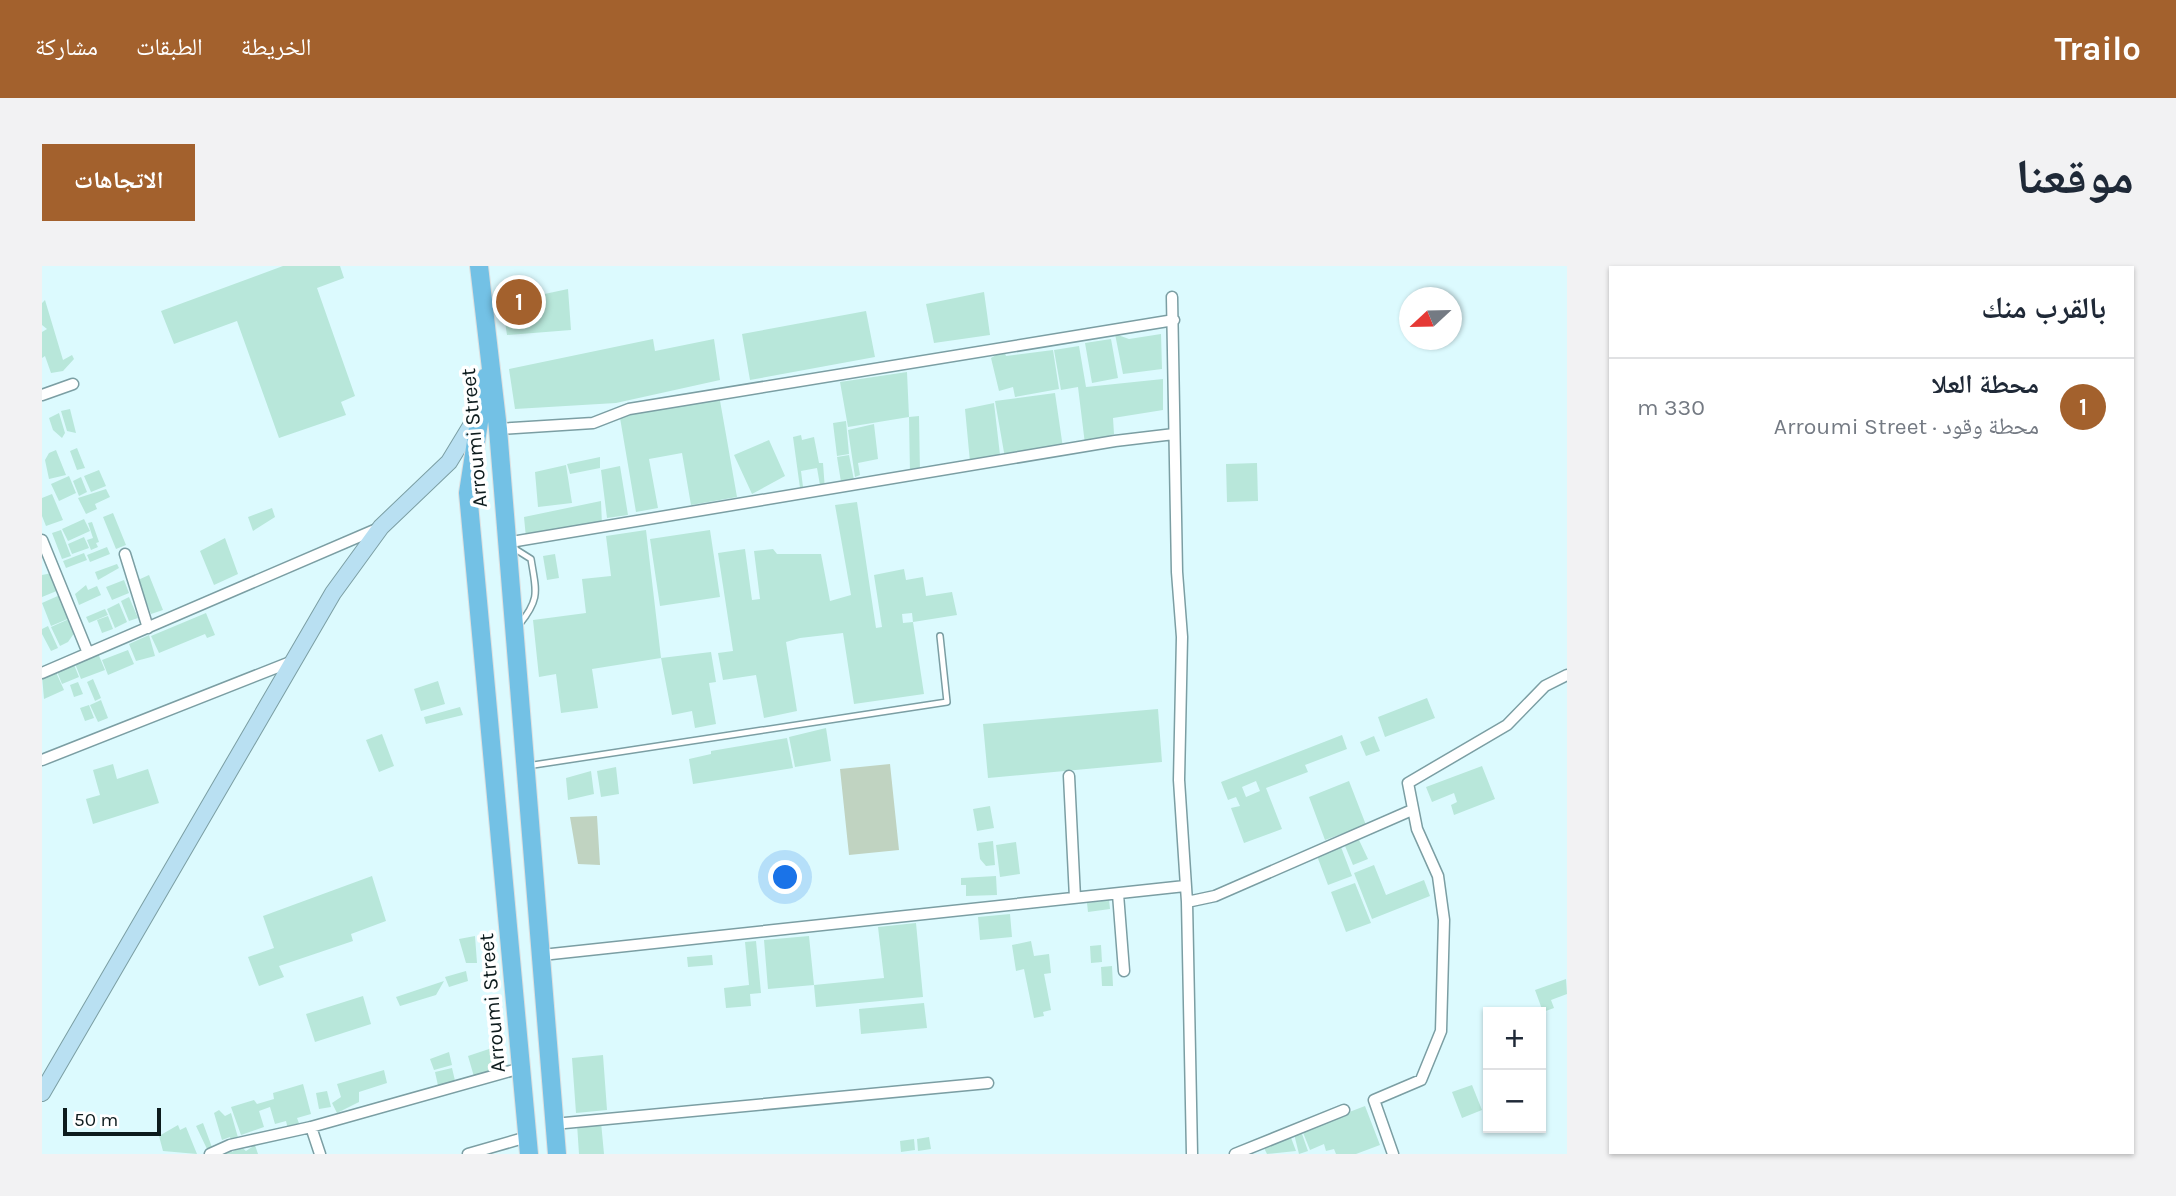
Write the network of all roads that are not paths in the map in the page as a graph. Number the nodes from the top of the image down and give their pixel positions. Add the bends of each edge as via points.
1 (479, 266) edge
2 (1172, 297) dead end
3 (1174, 320) junction
4 (489, 353) junction
5 (73, 384) dead end
6 (42, 394) edge
7 (481, 408) junction
8 (498, 429) junction
9 (1174, 435) junction
10 (382, 527) junction
11 (42, 540) edge
12 (505, 543) junction
13 (125, 554) dead end
14 (148, 628) junction
15 (513, 633) junction
16 (940, 636) dead end
17 (88, 653) junction
18 (298, 659) junction
19 (42, 673) edge
20 (1567, 675) edge
21 (42, 760) edge
22 (524, 767) junction
23 (1069, 776) dead end
24 (1412, 810) junction
25 (1185, 886) junction
26 (1118, 894) junction
27 (1075, 898) junction
28 (1187, 902) junction
29 (542, 955) junction
30 (1124, 971) dead end
31 (521, 1068) junction
32 (988, 1083) dead end
33 (42, 1093) edge
34 (1344, 1110) dead end
35 (554, 1124) junction
36 (311, 1128) junction
37 (528, 1145) edge
38 (210, 1154) edge
39 (320, 1154) edge
40 (468, 1154) edge
41 (557, 1154) edge
42 (1192, 1154) edge
43 (1235, 1154) edge
44 (1393, 1154) edge

1 - 4 main road
2 - 3 street
3 - 8 street via 629,408 593,423
3 - 9 street
4 - 7 main road, Arroumi Street
4 - 8 main road, Arroumi Street
5 - 6 street
7 - 10 main road via 449,462
7 - 31 main road, Arroumi Street via 468,493
8 - 12 main road, Arroumi Street
9 - 12 street
9 - 25 street
10 - 14 street
10 - 18 main road via 333,593
11 - 17 street
12 - 15 main road, Arroumi Street
12 - 15 lane via 531,559 537,596
13 - 14 street
14 - 17 street
15 - 22 main road, Arroumi Street
16 - 22 lane via 947,702
17 - 19 street
18 - 21 street
18 - 33 main road
20 - 24 street via 1545,686 1507,725 1408,783
22 - 29 main road, Arroumi Street
23 - 27 street
24 - 28 street via 1216,896
24 - 44 street via 1438,876 1444,920 1441,1031 1421,1080 1374,1100
25 - 26 street
25 - 28 street
26 - 27 street
26 - 30 street
27 - 29 street
28 - 42 street
29 - 35 main road, Arroumi Street
31 - 36 street
31 - 37 main road, Arroumi Street
32 - 35 street
34 - 43 street
35 - 41 main road, Arroumi Street
36 - 38 street via 230,1145
36 - 39 street
37 - 40 street

